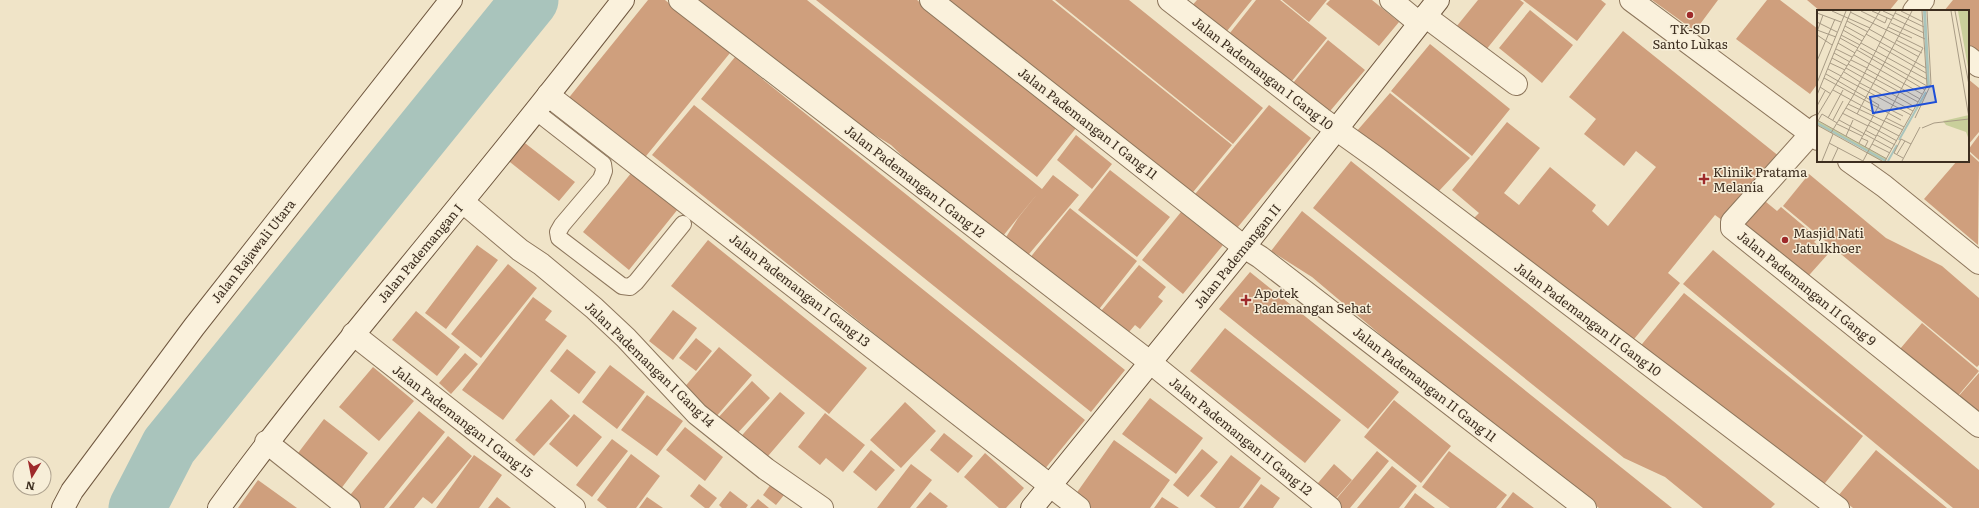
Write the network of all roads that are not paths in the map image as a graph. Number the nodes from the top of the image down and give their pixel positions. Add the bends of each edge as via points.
1 (451, 0) edge
2 (623, 0) edge
3 (680, 0) edge
4 (931, 0) edge
5 (1169, 0) edge
6 (1391, 0) edge
7 (1631, 0) edge
8 (1923, 0) edge
9 (1915, 10) edge
10 (1427, 13) edge
11 (1969, 58) edge
12 (1979, 66) edge
13 (1516, 84) dead end
14 (542, 103) junction
15 (1337, 130) junction
16 (1816, 133) edge
17 (1850, 162) edge
18 (463, 202) junction
19 (683, 224) dead end
20 (1244, 247) junction
21 (1979, 263) edge
22 (353, 334) junction
23 (1151, 363) junction
24 (1979, 426) edge
25 (266, 442) junction
26 (1051, 485) junction
27 (63, 508) edge
28 (219, 508) edge
29 (349, 508) edge
30 (574, 508) edge
31 (822, 508) edge
32 (1032, 508) edge
33 (1079, 508) edge
34 (1330, 508) edge
35 (1585, 508) edge
36 (1838, 508) edge

1 - 27 street, Jalan Rajawali Utara via 194,327 72,491
2 - 14 street, Jalan Pademangan I
3 - 23 street, Jalan Pademangan I Gang 12
4 - 20 street, Jalan Pademangan I Gang 11
5 - 15 street, Jalan Pademangan I Gang 10
6 - 10 street
7 - 16 street
8 - 9 street
10 - 13 street
10 - 15 street, Jalan Pademangan II
11 - 12 street
14 - 18 street, Jalan Pademangan I
14 - 19 lane via 603,164 604,171 601,179 562,225 558,232 559,238 622,286 630,287
14 - 26 street, Jalan Pademangan I Gang 13
15 - 20 street, Jalan Pademangan II
15 - 36 street, Jalan Pademangan II Gang 10
16 - 24 street, Jalan Pademangan II Gang 9 via 1736,216 1732,228
17 - 21 street
18 - 22 street, Jalan Pademangan I
18 - 31 street, Jalan Pademangan I Gang 14 via 594,308 626,338 697,414 766,469
20 - 23 street, Jalan Pademangan II
20 - 35 street, Jalan Pademangan II Gang 11
22 - 25 street, Jalan Pademangan I
22 - 30 street, Jalan Pademangan I Gang 15
23 - 26 street, Jalan Pademangan II
23 - 34 street, Jalan Pademangan II Gang 12
25 - 28 street, Jalan Pademangan I
25 - 29 street
26 - 32 street, Jalan Pademangan II
26 - 33 street, Jalan Pademangan I Gang 13

